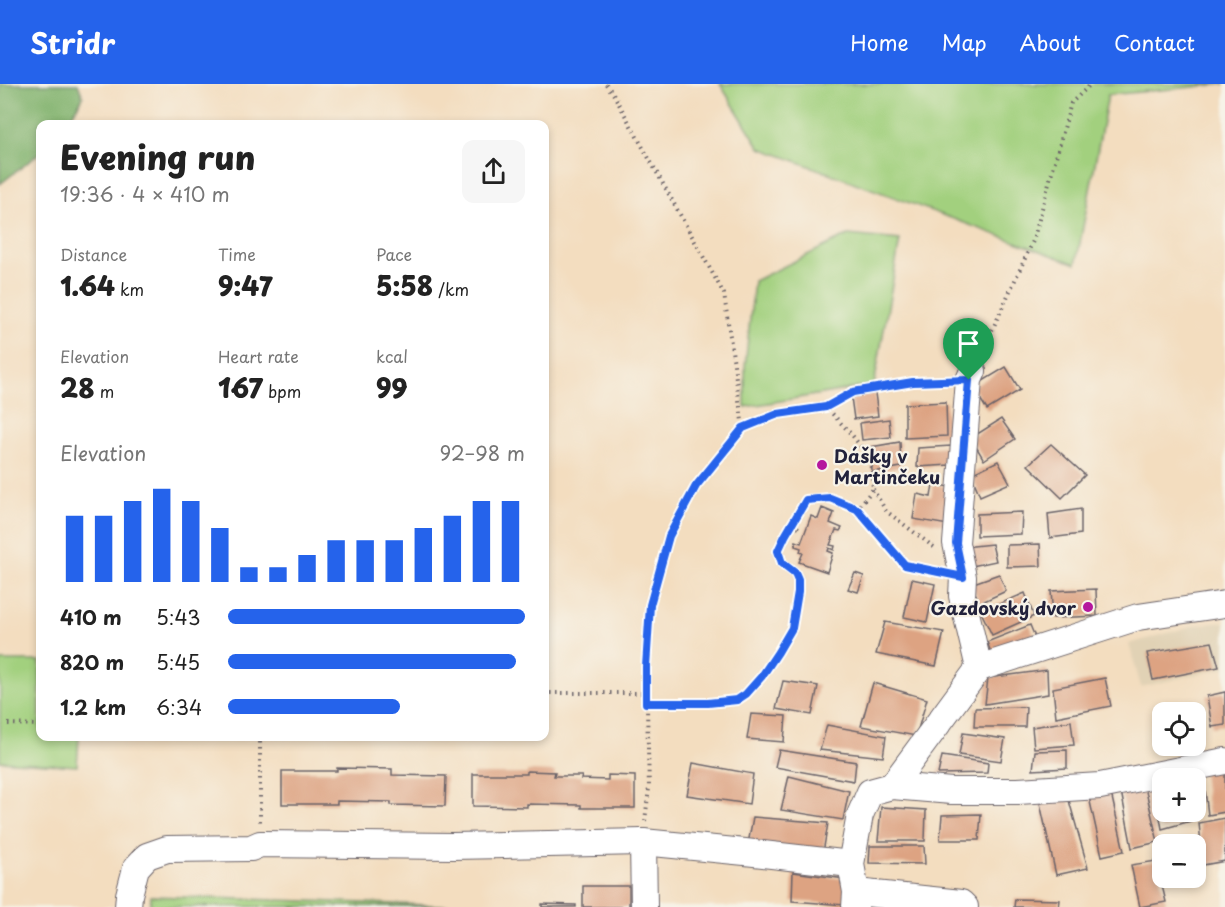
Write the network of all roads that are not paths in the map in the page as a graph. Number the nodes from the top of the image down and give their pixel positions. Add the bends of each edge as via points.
1 (971, 376) road end
2 (1225, 604) edge
3 (979, 668) junction
4 (1225, 761) edge
5 (892, 786) junction
6 (643, 842) junction
7 (851, 864) junction
8 (856, 900) edge
9 (128, 907) edge
10 (644, 907) edge
11 (965, 907) edge

1 - 3 street via 956,543 962,596
2 - 3 street via 1138,617
3 - 5 street
4 - 5 street via 1088,787 952,791
5 - 7 street via 870,792 860,814
6 - 7 street
6 - 9 street via 453,846 260,844 251,848 167,849 147,856 136,868
6 - 10 street
7 - 8 street
8 - 11 street via 962,903

